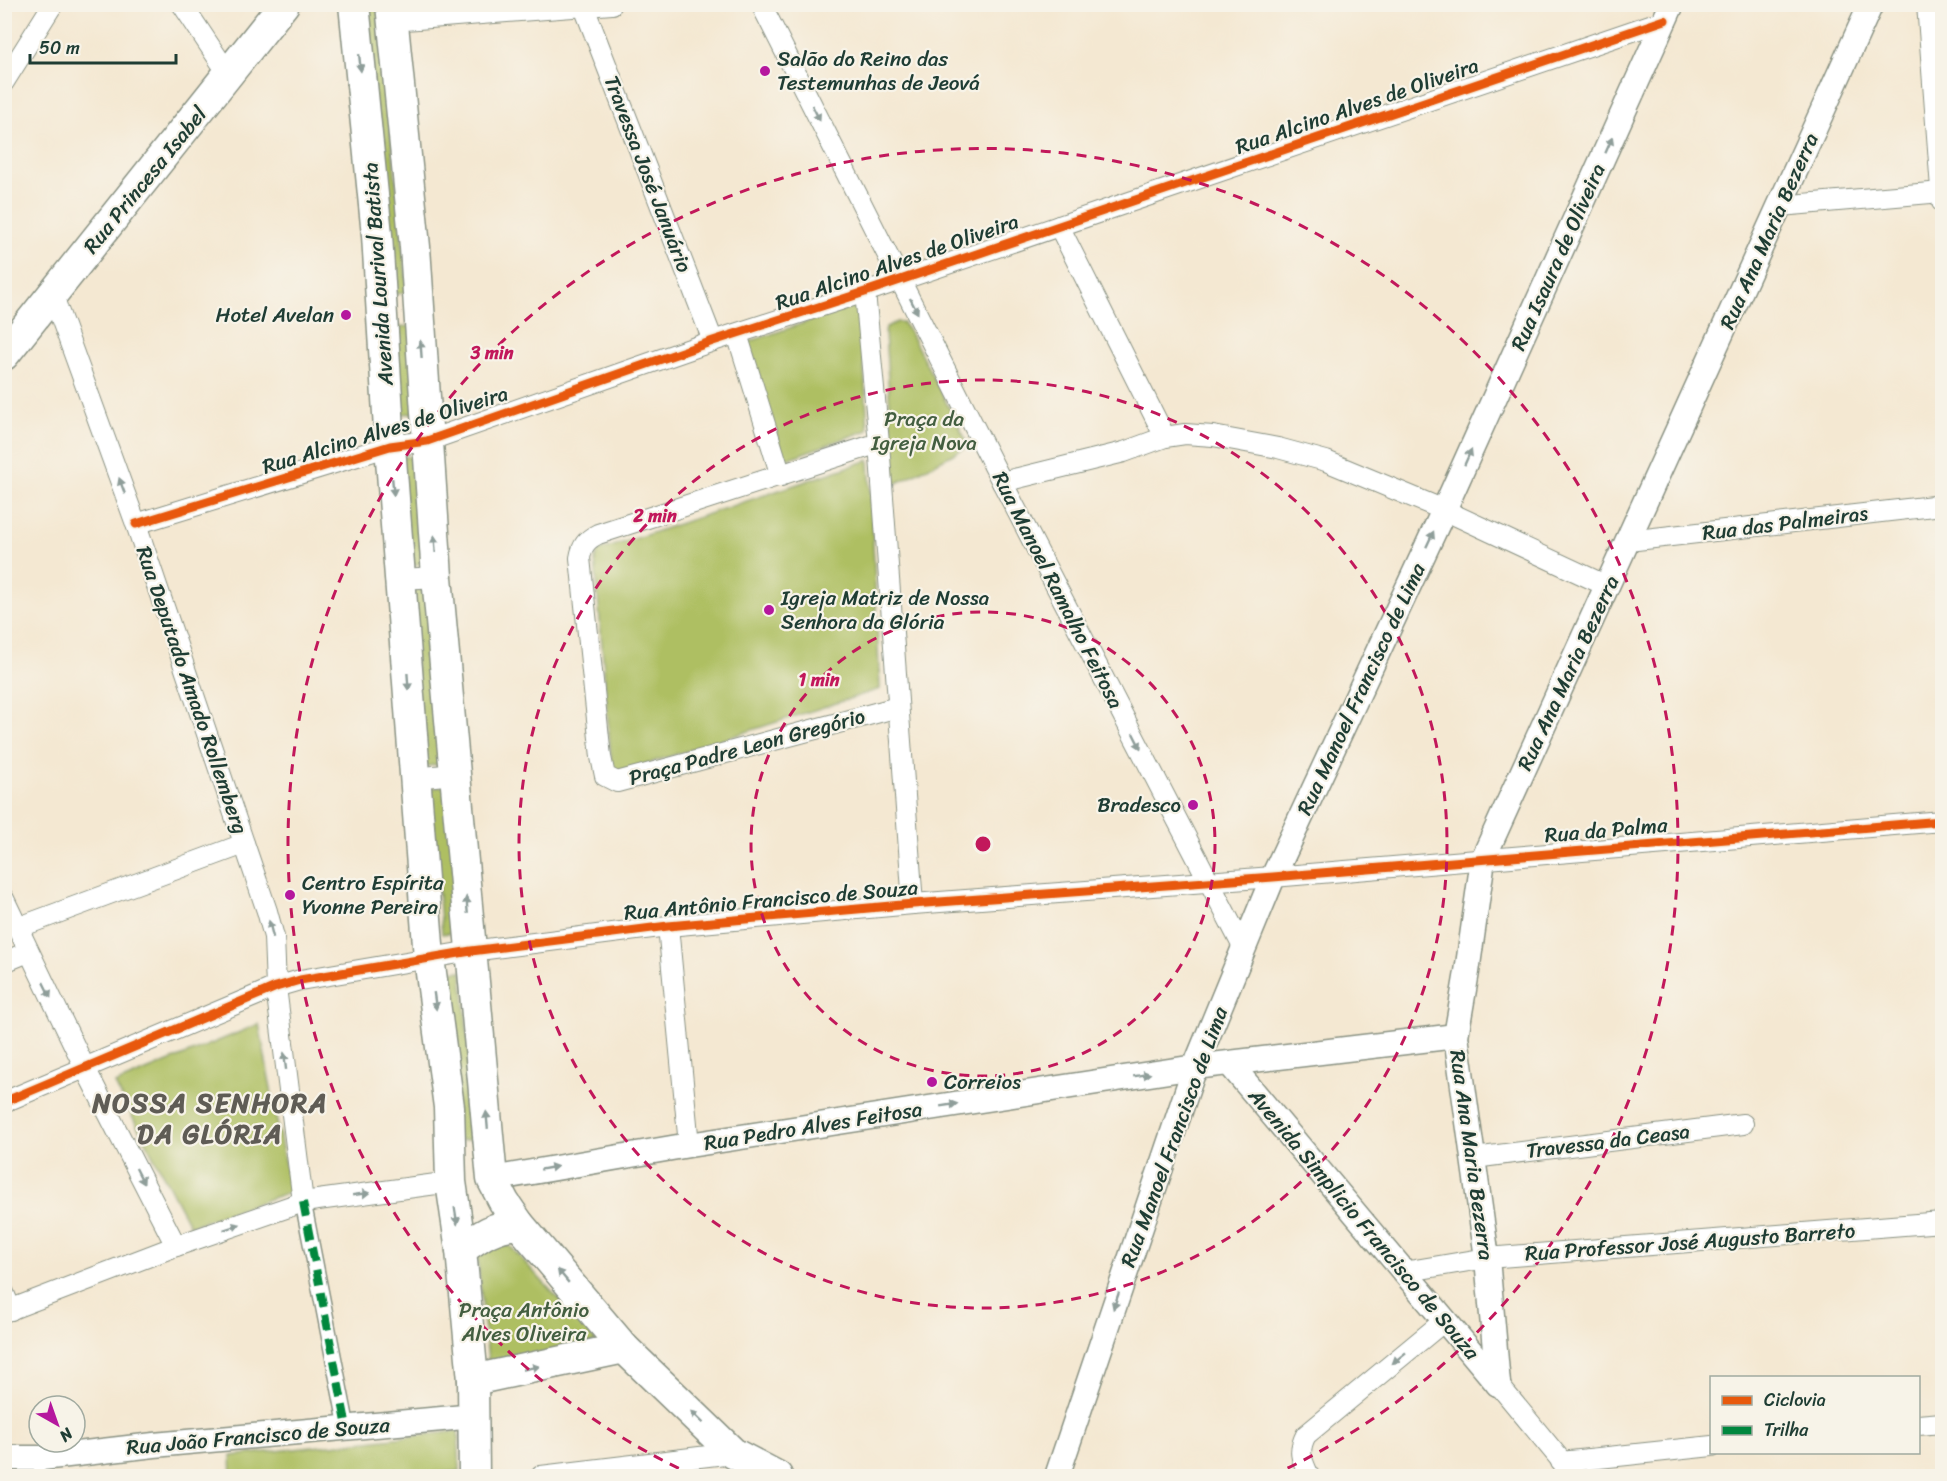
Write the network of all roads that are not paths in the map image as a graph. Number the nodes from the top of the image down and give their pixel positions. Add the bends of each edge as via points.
1 (53, 4) edge
2 (182, 4) edge
3 (284, 4) edge
4 (354, 4) edge
5 (612, 4) edge
6 (761, 4) edge
7 (1871, 4) edge
8 (584, 7) junction
9 (1668, 12) edge
10 (392, 13) edge
11 (1932, 16) edge
12 (229, 75) junction
13 (4, 82) edge
14 (1942, 192) edge
15 (1942, 202) edge
16 (1780, 206) junction
17 (1059, 226) junction
18 (901, 279) junction
19 (865, 292) junction
20 (53, 296) junction
21 (737, 334) junction
22 (713, 341) junction
23 (4, 356) edge
24 (1165, 437) junction
25 (427, 441) junction
26 (879, 443) junction
27 (390, 446) junction
28 (781, 476) junction
29 (1002, 482) junction
30 (1942, 505) edge
31 (1444, 510) junction
32 (136, 524) junction
33 (1628, 541) junction
34 (437, 577) junction
35 (400, 579) junction
36 (1607, 586) junction
37 (898, 707) junction
38 (455, 774) junction
39 (414, 778) junction
40 (1942, 821) edge
41 (244, 844) junction
42 (1483, 859) junction
43 (1273, 877) junction
44 (1210, 882) junction
45 (4, 899) edge
46 (913, 904) junction
47 (668, 926) junction
48 (17, 928) junction
49 (1244, 949) junction
50 (471, 951) junction
51 (28, 952) junction
52 (429, 958) junction
53 (4, 962) edge
54 (276, 987) junction
55 (1455, 1036) junction
56 (1230, 1064) junction
57 (1195, 1067) junction
58 (85, 1068) junction
59 (4, 1102) edge
60 (1743, 1124) dead end
61 (689, 1145) junction
62 (1474, 1158) junction
63 (492, 1179) junction
64 (451, 1182) junction
65 (303, 1202) junction
66 (1942, 1222) edge
67 (519, 1224) junction
68 (176, 1245) junction
69 (461, 1250) junction
70 (1487, 1258) junction
71 (1403, 1272) junction
72 (7, 1305) edge
73 (1444, 1321) junction
74 (624, 1348) junction
75 (473, 1380) junction
76 (1498, 1384) junction
77 (475, 1416) junction
78 (1942, 1423) edge
79 (1920, 1425) edge
80 (347, 1427) junction
81 (1710, 1446) edge
82 (733, 1453) junction
83 (4, 1458) edge
84 (1567, 1469) edge
85 (474, 1476) edge
86 (541, 1476) edge
87 (777, 1476) edge
88 (1057, 1476) edge
89 (1309, 1476) edge

1 - 13 street
2 - 12 street
3 - 12 main road, Rua Princesa Isabel
4 -> 27 main road, Avenida Lourival Batista via 377,235
5 - 8 street
6 -> 18 street, Rua Manoel Ramalho Feitosa
7 - 16 street, Rua Ana Maria Bezerra
8 - 10 street
8 - 22 street, Travessa José Januário
9 - 17 street, Rua Alcino Alves de Oliveira
31 -> 9 street, Rua Isaura de Oliveira
25 -> 10 main road, Avenida Lourival Batista via 415,247
11 - 14 street
12 - 20 main road, Rua Princesa Isabel
14 - 15 street
14 - 16 street
16 - 33 street, Rua Ana Maria Bezerra
17 - 18 street, Rua Alcino Alves de Oliveira
17 - 24 street
18 - 19 street, Rua Alcino Alves de Oliveira
18 -> 29 street, Rua Manoel Ramalho Feitosa
19 - 21 street, Rua Alcino Alves de Oliveira
19 - 26 street
20 - 23 main road, Rua Princesa Isabel
32 -> 20 street, Rua Deputado Amado Rollemberg
21 - 22 street, Rua Alcino Alves de Oliveira
21 - 28 street
22 - 25 street, Rua Alcino Alves de Oliveira
24 - 29 street via 1124,452
24 - 31 street via 1205,435 1299,453
25 - 27 street, Rua Alcino Alves de Oliveira
34 -> 25 main road, Avenida Lourival Batista
26 - 28 street, Praça Padre Leon Gregório
26 - 37 street
27 - 32 street, Rua Alcino Alves de Oliveira
27 -> 35 main road, Avenida Lourival Batista
28 - 37 street, Praça Padre Leon Gregório via 598,534 581,549 605,776 617,782
29 -> 44 street, Rua Manoel Ramalho Feitosa
30 - 33 street, Rua das Palmeiras
31 - 36 street
43 -> 31 street, Rua Manoel Francisco de Lima
32 - 41 street, Rua Deputado Amado Rollemberg
33 - 36 street, Rua Ana Maria Bezerra
34 - 35 street
34 - 38 main road, Avenida Lourival Batista
35 -> 39 main road, Avenida Lourival Batista
36 - 42 street, Rua Ana Maria Bezerra
37 - 46 street
38 - 39 street
50 -> 38 main road, Avenida Lourival Batista
39 - 52 main road, Avenida Lourival Batista
40 - 42 street, Rua da Palma
41 - 48 street
54 -> 41 street, Rua Deputado Amado Rollemberg via 274,937
42 - 43 street, Rua da Palma
42 - 55 street, Rua Ana Maria Bezerra
43 - 44 street, Rua Antônio Francisco de Souza
43 - 49 street, Rua Manoel Francisco de Lima
44 - 46 street, Rua Antônio Francisco de Souza
44 - 49 street, Rua Manoel Ramalho Feitosa
45 - 48 street
46 - 47 street, Rua Antônio Francisco de Souza
47 - 50 street, Rua Antônio Francisco de Souza
47 - 61 street
48 - 51 street
49 - 57 street, Rua Manoel Francisco de Lima
50 - 52 street, Rua Antônio Francisco de Souza
63 -> 50 main road, Avenida Lourival Batista
51 - 53 street
51 -> 58 street
52 - 54 street, Rua Antônio Francisco de Souza
52 -> 64 main road, Avenida Lourival Batista via 449,1107
54 - 58 street, Rua Antônio Francisco de Souza
65 -> 54 street, Rua Deputado Amado Rollemberg
55 - 56 street, Rua Pedro Alves Feitosa
55 - 62 street, Rua Ana Maria Bezerra
56 - 57 street, Rua Pedro Alves Feitosa
56 - 71 street, Avenida Simplicio Francisco de Souza
61 -> 57 street, Rua Pedro Alves Feitosa
57 -> 88 street, Rua Manoel Francisco de Lima
58 - 59 street, Rua Antônio Francisco de Souza
58 -> 68 street
60 - 62 street, Travessa da Ceasa
63 -> 61 street, Rua Pedro Alves Feitosa
62 - 70 street, Rua Ana Maria Bezerra
63 - 67 main road
65 -> 64 street
64 -> 69 main road, Avenida Lourival Batista
68 -> 65 street
65 - 80 street
66 - 70 street, Rua Professor José Augusto Barreto
67 - 69 main road via 489,1230
74 -> 67 main road
68 - 72 street
69 - 75 main road, Avenida Lourival Batista
70 - 71 street, Rua Professor José Augusto Barreto
70 - 76 street, Rua Ana Maria Bezerra
71 - 73 street, Avenida Simplicio Francisco de Souza
73 - 76 street, Avenida Simplicio Francisco de Souza
73 -> 89 street via 1306,1435 1300,1446
75 -> 74 main road
82 -> 74 main road
75 - 77 main road, Avenida Lourival Batista
76 - 84 street
77 - 80 street, Rua João Francisco de Souza
77 - 85 main road, Avenida Lourival Batista
78 - 79 street
80 - 83 street, Rua João Francisco de Souza via 42,1458
81 - 84 street
82 - 86 street
82 - 87 main road

